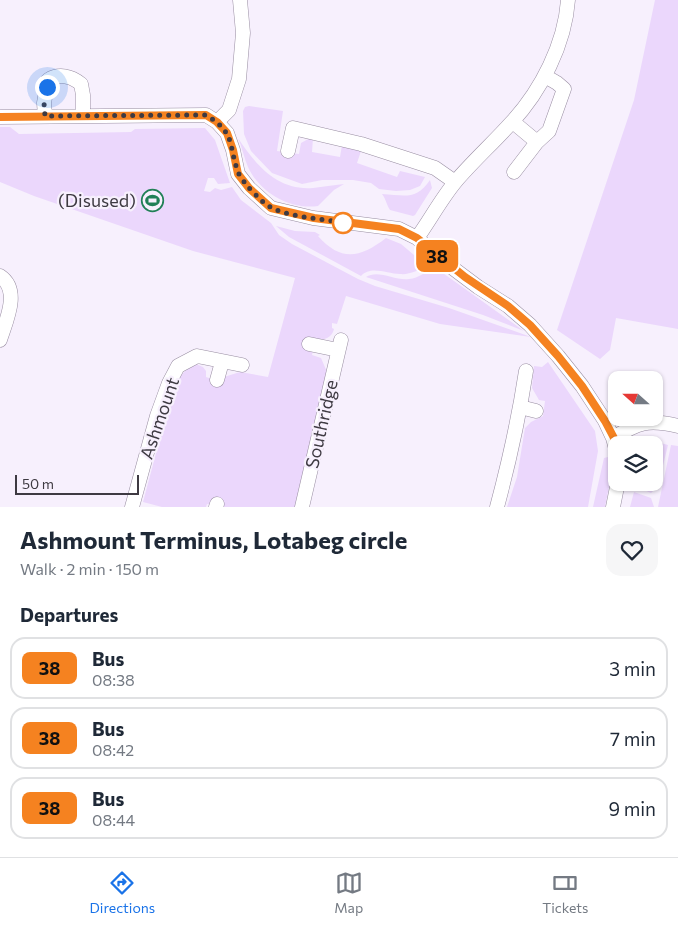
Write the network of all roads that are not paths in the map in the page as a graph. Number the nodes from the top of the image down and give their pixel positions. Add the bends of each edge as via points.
1 (240, 0) edge
2 (568, 0) edge
3 (545, 76) junction
4 (45, 116) junction
5 (83, 116) junction
6 (0, 117) edge
7 (217, 122) junction
8 (513, 122) junction
9 (537, 142) junction
10 (288, 151) dead end
11 (514, 172) dead end
12 (455, 182) junction
13 (417, 238) junction
14 (0, 276) edge
15 (0, 340) edge
16 (309, 344) dead end
17 (222, 362) junction
18 (242, 365) dead end
19 (526, 371) dead end
20 (216, 380) dead end
21 (520, 408) junction
22 (536, 411) dead end
23 (678, 426) edge
24 (612, 436) edge
25 (623, 436) edge
26 (616, 491) edge
27 (132, 507) edge
28 (302, 507) edge
29 (497, 507) edge
30 (613, 507) edge

1 - 7 street via 243,33 239,78 228,110
2 - 3 street via 567,15
3 - 8 street
3 - 9 street via 564,89 550,131
4 - 5 street
4 - 5 street via 48,80 55,76 74,78 81,84
4 - 6 street
5 - 7 street via 206,115
7 - 13 street via 227,133 238,174 271,208 314,218 399,229
8 - 9 street
8 - 12 street
9 - 11 street
10 - 12 street via 293,128 361,144 435,168
12 - 13 street
13 - 24 street via 530,325 582,386
14 - 15 street via 12,293
16 - 28 street, Southridge via 339,345
17 - 18 street, Ashmount
17 - 20 street
17 - 27 street, Ashmount via 197,356 178,366 157,416
19 - 21 street
21 - 22 street
21 - 29 street
23 - 25 street via 646,422 633,426
26 - 30 street

